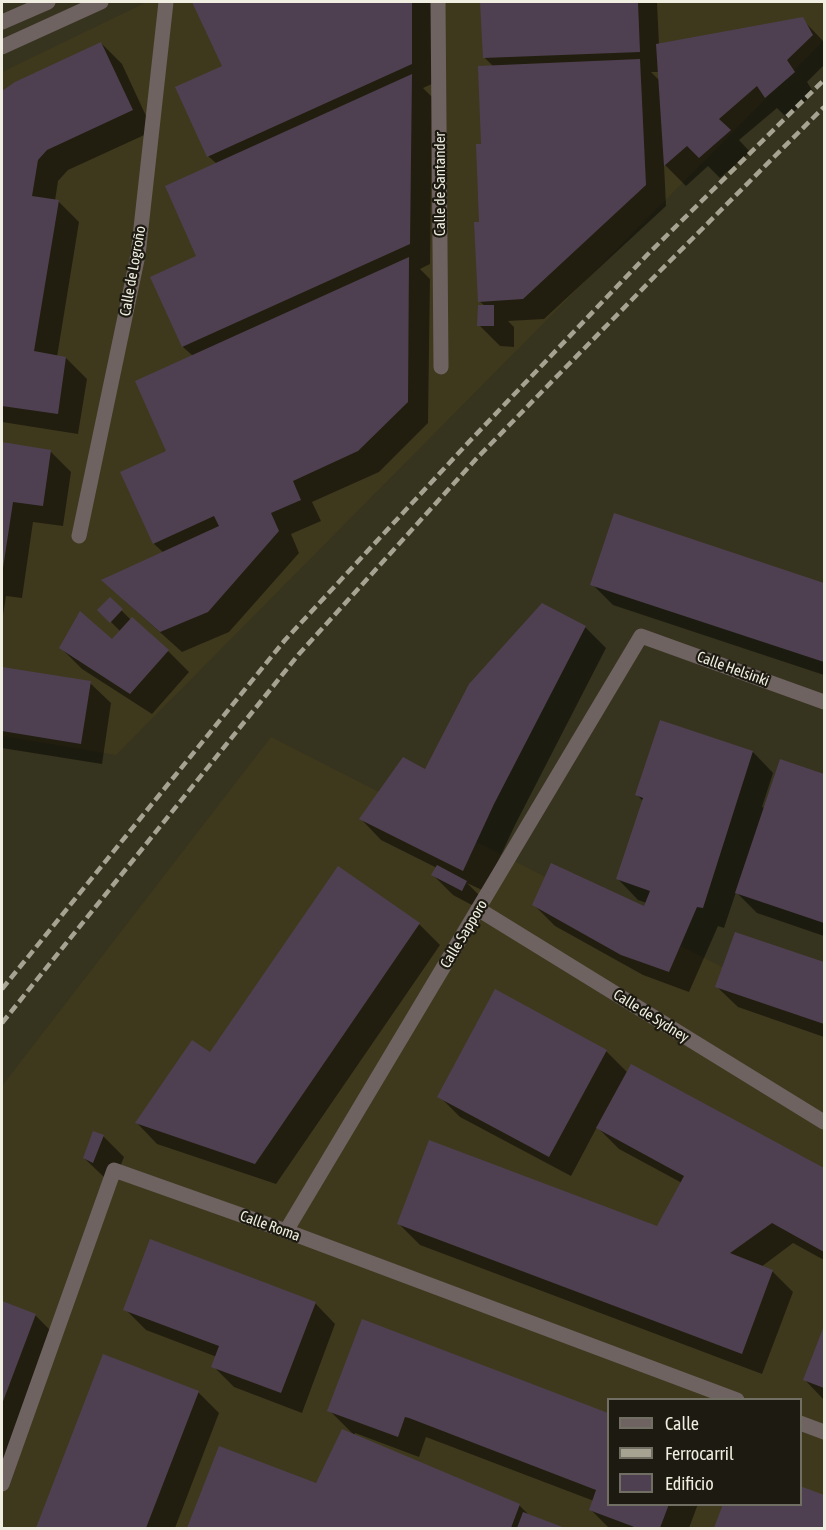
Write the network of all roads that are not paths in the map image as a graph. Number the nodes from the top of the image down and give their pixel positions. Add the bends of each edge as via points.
1 (48, 2) edge
2 (101, 2) edge
3 (166, 2) edge
4 (438, 2) edge
5 (2, 22) edge
6 (2, 47) edge
7 (441, 367) dead end
8 (79, 537) dead end
9 (641, 636) joint
10 (825, 702) edge
11 (478, 909) junction
12 (825, 1122) edge
13 (286, 1231) junction
14 (731, 1398) edge
15 (802, 1423) edge
16 (825, 1432) edge
17 (2, 1484) edge

1 - 5 street
2 - 6 street
3 - 8 street, Calle de Logroño via 138,255
4 - 7 street, Calle de Santander
9 - 10 street, Calle Helsinki
9 - 11 street, Calle Sapporo
11 - 12 street, Calle de Sydney
11 - 13 street, Calle Sapporo
13 - 14 street, Calle Roma
13 - 17 street, Calle Roma via 114,1170
15 - 16 street

